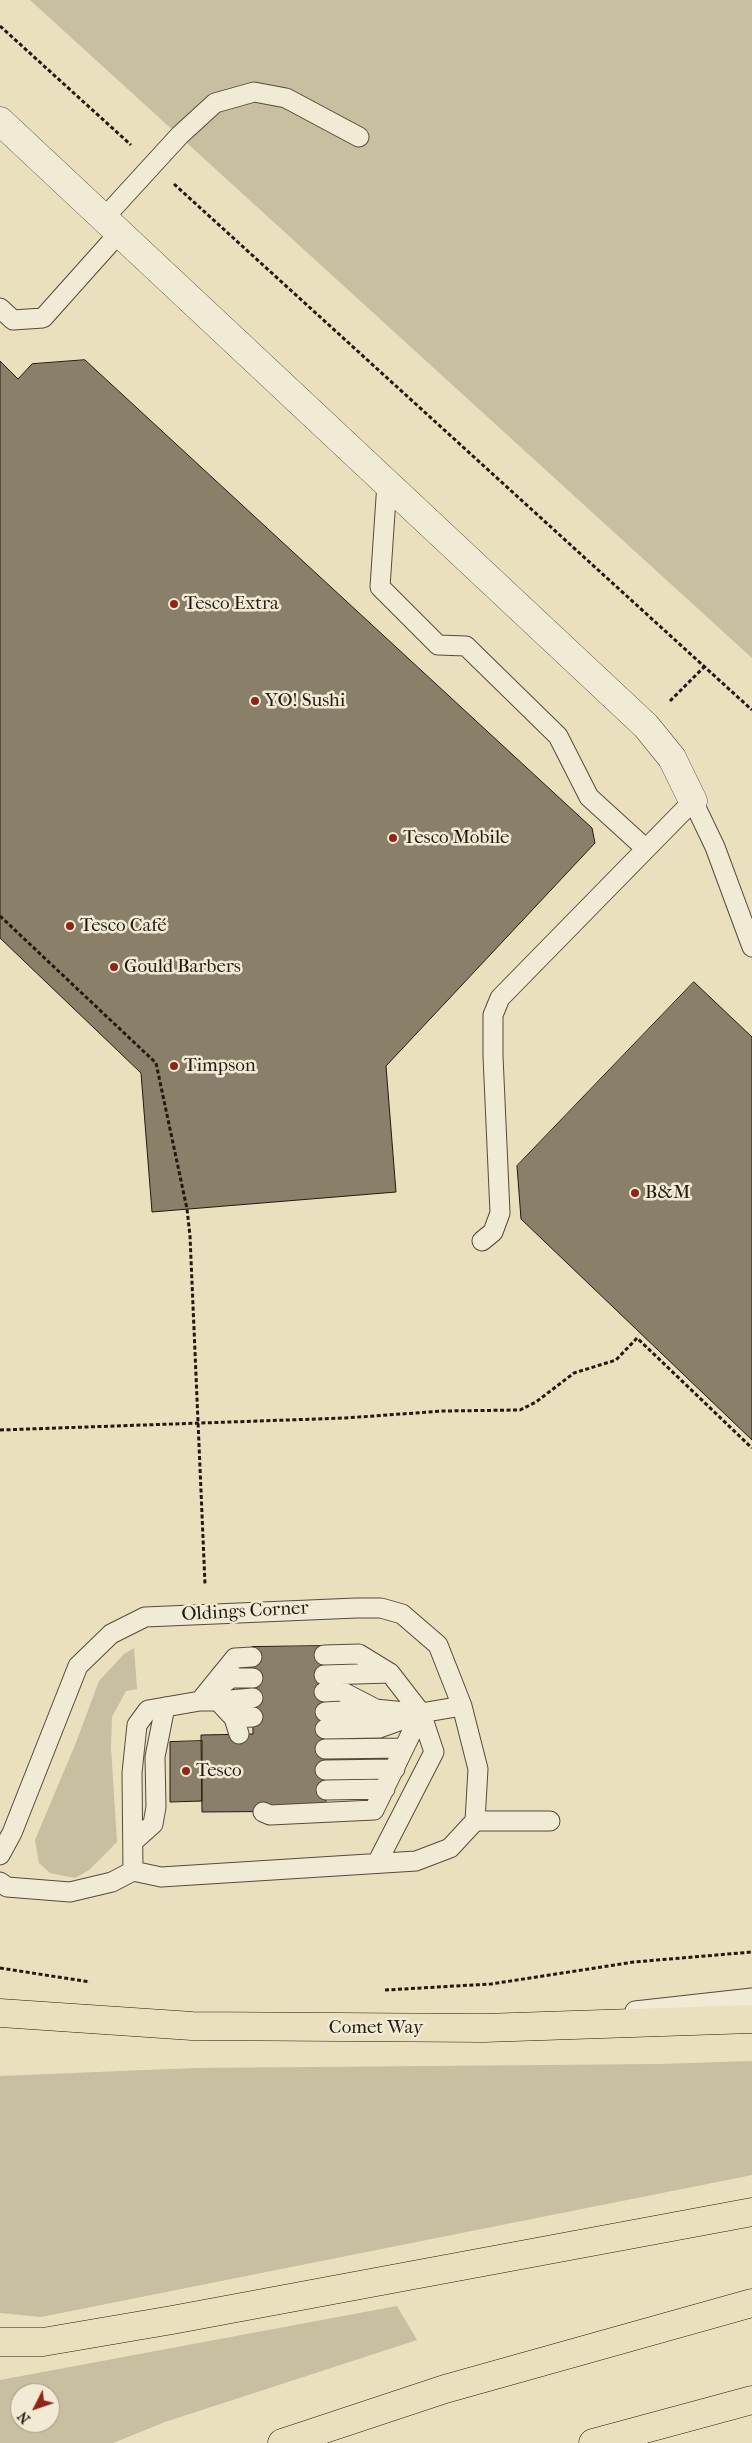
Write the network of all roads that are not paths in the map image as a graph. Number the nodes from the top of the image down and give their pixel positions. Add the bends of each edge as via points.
1 (0, 121) edge
2 (359, 137) dead end
3 (112, 225) junction
4 (0, 308) edge
5 (387, 483) junction
6 (693, 802) junction
7 (645, 848) junction
8 (752, 947) edge
9 (482, 1241) dead end
10 (324, 1655) dead end
11 (252, 1657) dead end
12 (390, 1673) junction
13 (253, 1678) dead end
14 (253, 1698) dead end
15 (209, 1701) junction
16 (462, 1706) junction
17 (375, 1709) junction
18 (421, 1713) junction
19 (244, 1726) dead end
20 (404, 1748) junction
21 (325, 1749) dead end
22 (395, 1769) junction
23 (325, 1770) dead end
24 (384, 1789) junction
25 (326, 1790) dead end
26 (263, 1812) dead end
27 (475, 1821) junction
28 (550, 1821) dead end
29 (0, 1855) edge
30 (377, 1863) junction
31 (134, 1872) junction
32 (0, 1882) edge
33 (752, 1998) edge
34 (0, 2013) edge
35 (752, 2020) edge
36 (484, 2028) junction
37 (752, 2212) edge
38 (752, 2303) edge
39 (0, 2342) edge
40 (752, 2400) edge
41 (282, 2443) edge
42 (592, 2443) edge

1 - 3 street
2 - 3 lane via 286,98 254,92 215,103 153,165
3 - 4 lane via 43,318 13,320
3 - 5 street
5 - 6 street via 646,726 672,758
5 - 7 lane via 380,587 438,645 466,646 558,736 589,797
6 - 7 lane
6 - 8 lane via 715,847
7 - 9 lane via 500,998 493,1015 500,1213 493,1232
10 - 12 lane via 359,1654
11 - 15 lane via 235,1658
12 - 17 lane via 324,1684
12 - 18 lane
13 - 15 lane via 231,1678
14 - 15 lane
15 - 19 lane
15 - 31 lane via 165,1707 155,1757 153,1824 134,1841
16 - 18 lane
16 - 27 lane, Oldings Corner via 478,1769
16 - 29 lane, Oldings Corner via 438,1645 402,1614 381,1608 145,1617 111,1634 78,1666 12,1834
17 - 18 lane
17 - 18 lane via 325,1721 379,1728
18 - 20 lane
18 - 30 lane via 434,1752
20 - 21 lane
20 - 22 lane
22 - 23 lane
22 - 24 lane
24 - 25 lane
24 - 26 lane via 374,1810 270,1815
27 - 28 lane
27 - 30 lane via 450,1848 416,1861
30 - 31 lane via 161,1877
31 - 32 lane via 112,1882 70,1892 7,1887
33 - 36 lane
34 - 36 main road, Comet Way via 192,2026
35 - 36 main road, Comet Way
37 - 39 main road via 172,2320 43,2342
38 - 41 main road via 445,2389
40 - 42 main road

